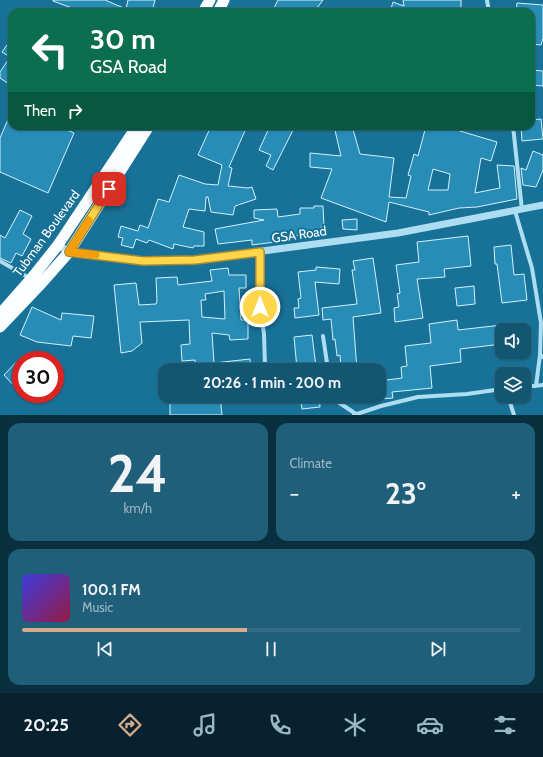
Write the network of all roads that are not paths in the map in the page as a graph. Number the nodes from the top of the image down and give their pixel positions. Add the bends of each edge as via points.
1 (134, 130) edge
2 (146, 130) edge
3 (513, 130) edge
4 (543, 205) edge
5 (518, 210) junction
6 (58, 245) junction
7 (69, 252) junction
8 (260, 252) junction
9 (0, 261) edge
10 (31, 279) junction
11 (0, 314) edge
12 (0, 327) edge
13 (323, 336) dead end
14 (542, 356) edge
15 (265, 363) edge
16 (327, 363) edge
17 (543, 385) edge
18 (531, 386) edge
19 (536, 386) junction
20 (495, 390) edge
21 (339, 403) edge
22 (510, 403) edge
23 (355, 414) edge
24 (514, 415) edge

1 - 6 highway, Tubman Boulevard
2 - 7 highway, Tubman Boulevard
3 - 5 street
4 - 5 street, GSA Road
5 - 8 street, GSA Road via 398,233
5 - 14 street via 532,268 541,323
6 - 7 street, GSA Road
6 - 10 highway, Tubman Boulevard
7 - 8 street, GSA Road via 143,261 195,260
7 - 12 highway, Tubman Boulevard
8 - 15 street via 260,307
9 - 10 street
10 - 11 highway, Tubman Boulevard
13 - 16 street
14 - 19 street
17 - 19 street
18 - 19 street
20 - 23 street via 418,397
21 - 23 street
22 - 24 street

